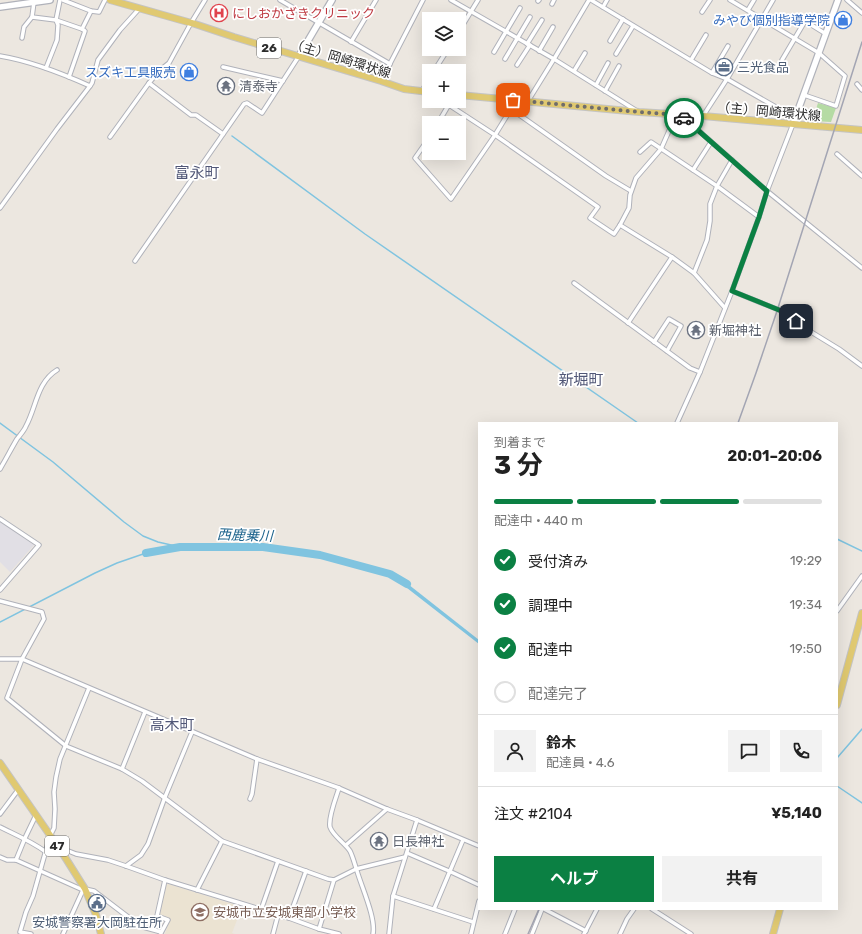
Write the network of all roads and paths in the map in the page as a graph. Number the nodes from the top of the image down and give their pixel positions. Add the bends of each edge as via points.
1 (50, 0) edge
2 (61, 0) edge
3 (104, 0) edge
4 (110, 0) edge
5 (205, 0) edge
6 (280, 0) edge
7 (332, 0) edge
8 (376, 0) edge
9 (422, 0) edge
10 (451, 0) edge
11 (478, 0) edge
12 (590, 0) edge
13 (607, 0) edge
14 (710, 0) edge
15 (730, 0) edge
16 (740, 0) edge
17 (754, 0) edge
18 (773, 0) edge
19 (838, 0) edge
20 (847, 0) edge
21 (34, 2) junction
22 (122, 2) edge
23 (737, 4) junction
24 (0, 7) edge
25 (603, 7) junction
26 (520, 8) dead end
27 (139, 9) junction
28 (748, 10) junction
29 (91, 11) junction
30 (471, 12) junction
31 (702, 12) dead end
32 (862, 13) edge
33 (808, 16) dead end
34 (32, 17) junction
35 (530, 17) dead end
36 (762, 18) junction
37 (623, 19) junction
38 (56, 20) junction
39 (466, 20) edge
40 (542, 20) dead end
41 (805, 21) junction
42 (191, 23) junction
43 (318, 23) junction
44 (634, 26) junction
45 (553, 27) dead end
46 (82, 29) junction
47 (506, 32) junction
48 (826, 34) junction
49 (706, 35) dead end
50 (22, 38) dead end
51 (517, 38) junction
52 (794, 38) junction
53 (610, 41) dead end
54 (351, 42) junction
55 (529, 44) junction
56 (728, 46) dead end
57 (539, 51) junction
58 (494, 52) dead end
59 (585, 52) dead end
60 (819, 53) junction
61 (616, 54) dead end
62 (0, 56) edge
63 (299, 56) junction
64 (504, 59) dead end
65 (554, 59) junction
66 (691, 60) junction
67 (782, 60) dead end
68 (608, 63) dead end
69 (390, 64) junction
70 (517, 65) dead end
71 (619, 66) dead end
72 (223, 67) dead end
73 (46, 68) junction
74 (574, 71) junction
75 (712, 73) junction
76 (69, 77) junction
77 (727, 79) junction
78 (283, 81) junction
79 (381, 81) junction
80 (149, 83) junction
81 (857, 84) dead end
82 (596, 85) junction
83 (90, 86) junction
84 (862, 90) edge
85 (605, 91) junction
86 (422, 92) edge
87 (804, 95) junction
88 (466, 96) edge
89 (499, 98) junction
90 (528, 101) junction
91 (457, 108) edge
92 (511, 109) junction
93 (639, 112) junction
94 (678, 115) junction
95 (703, 116) junction
96 (794, 121) junction
97 (862, 130) edge
98 (223, 134) junction
99 (495, 135) junction
100 (110, 137) dead end
101 (711, 142) junction
102 (422, 148) edge
103 (661, 149) junction
104 (640, 152) dead end
105 (837, 154) dead end
106 (732, 160) junction
107 (693, 170) junction
108 (862, 176) edge
109 (717, 186) junction
110 (631, 190) junction
111 (767, 191) junction
112 (0, 208) edge
113 (759, 217) junction
114 (620, 225) junction
115 (672, 257) junction
116 (136, 261) dead end
117 (862, 268) edge
118 (694, 273) junction
119 (574, 283) dead end
120 (732, 291) junction
121 (725, 308) junction
122 (628, 323) junction
123 (654, 342) junction
124 (668, 351) junction
125 (862, 366) edge
126 (57, 370) dead end
127 (700, 372) junction
128 (677, 422) edge
129 (0, 469) edge
130 (0, 519) edge
131 (862, 576) edge
132 (0, 590) edge
133 (0, 601) edge
134 (838, 610) edge
135 (862, 613) edge
136 (0, 659) edge
137 (22, 659) junction
138 (90, 688) junction
139 (838, 701) edge
140 (145, 712) junction
141 (192, 732) junction
142 (66, 746) junction
143 (257, 758) junction
144 (0, 764) edge
145 (122, 769) junction
146 (339, 788) junction
147 (18, 790) junction
148 (165, 797) junction
149 (250, 799) dead end
150 (388, 809) junction
151 (0, 814) edge
152 (36, 815) junction
153 (417, 820) junction
154 (0, 827) edge
155 (50, 836) junction
156 (25, 838) junction
157 (463, 840) junction
158 (222, 841) junction
159 (346, 845) junction
160 (478, 846) edge
161 (60, 851) junction
162 (46, 852) junction
163 (406, 855) junction
164 (0, 857) edge
165 (16, 860) junction
166 (278, 861) junction
167 (126, 866) junction
168 (356, 869) junction
169 (40, 871) junction
170 (306, 871) junction
171 (449, 871) junction
172 (165, 880) junction
173 (334, 880) junction
174 (478, 885) edge
175 (84, 890) junction
176 (197, 890) junction
177 (393, 896) junction
178 (478, 904) edge
179 (434, 909) junction
180 (261, 910) junction
181 (515, 910) edge
182 (543, 910) edge
183 (545, 910) edge
184 (596, 910) edge
185 (633, 910) edge
186 (654, 910) edge
187 (780, 910) edge
188 (278, 915) junction
189 (289, 918) junction
190 (473, 922) junction
191 (319, 929) junction
192 (585, 932) edge
193 (161, 933) edge
194 (622, 933) edge
195 (31, 934) edge
196 (63, 934) edge
197 (101, 934) edge
198 (273, 934) edge
199 (339, 934) edge
200 (373, 934) edge
201 (388, 934) edge
202 (470, 934) edge
203 (505, 934) edge
204 (532, 934) edge
205 (691, 934) edge
206 (773, 934) edge

1 - 21 street
2 - 29 street
2 - 38 street
3 - 29 street via 99,12
4 - 22 main road, （主）岡崎環状線 / 26
5 - 42 street
6 - 43 street
7 - 43 street
8 - 54 street
9 - 69 street
10 - 30 street
11 - 30 street
12 - 25 street
12 - 65 street
13 - 25 street
14 - 31 street
15 - 23 street
16 - 23 street
17 - 28 street
18 - 36 street
19 - 48 street
20 - 32 street
21 - 24 street
21 - 34 street
22 - 27 main road, （主）岡崎環状線 / 26
23 - 28 street
25 - 37 street
26 - 47 street
27 - 42 main road, （主）岡崎環状線 / 26
27 - 83 street via 98,60
28 - 36 street
29 - 46 street
30 - 39 street
30 - 47 street
33 - 41 street
34 - 38 street
34 - 50 street via 24,27
35 - 51 street
36 - 52 street
36 - 77 street
37 - 44 street
37 - 53 street
38 - 46 street
38 - 73 street via 57,40
40 - 55 street
41 - 48 street
41 - 52 street
42 - 63 main road, （主）岡崎環状線 / 26
42 - 80 street via 169,63
43 - 54 street
43 - 63 street
44 - 61 street
44 - 66 street
45 - 57 street
46 - 76 street via 85,31
47 - 51 street
47 - 58 street
48 - 60 street
49 - 66 street
51 - 55 street
51 - 64 street
52 - 60 street
52 - 67 street
54 - 69 street
55 - 57 street
55 - 70 street
56 - 75 street
57 - 65 street
59 - 74 street
60 - 87 street
60 - 87 street via 845,76 836,106
62 - 73 street
63 - 78 street
63 - 79 main road, （主）岡崎環状線 / 26
65 - 74 street
65 - 90 street
66 - 75 street
68 - 82 street
69 - 79 street
71 - 85 street
72 - 78 street
73 - 76 street
74 - 82 street
75 - 77 street
76 - 83 street
77 - 95 street
77 - 96 street
78 - 98 street via 262,113 247,103 244,104
79 - 86 main road, （主）岡崎環状線 / 26
80 - 98 street via 191,115 196,115
80 - 100 street
81 - 84 street
82 - 85 street
83 - 112 street
85 - 93 street
87 - 96 street
88 - 89 main road, （主）岡崎環状線
89 - 90 main road, （主）岡崎環状線
89 - 92 street
90 - 93 main road, （主）岡崎環状線
91 - 99 street
92 - 99 street
92 - 110 street via 606,176
93 - 94 main road, （主）岡崎環状線
94 - 95 main road, （主）岡崎環状線
94 - 101 street
94 - 103 street
95 - 96 main road, （主）岡崎環状線
96 - 97 main road, （主）岡崎環状線
96 - 111 street
98 - 116 street
99 - 102 street via 451,199 415,158
99 - 114 street via 598,207 590,218 614,234
101 - 106 street
101 - 107 street
103 - 104 street via 651,142
103 - 107 street
103 - 110 street via 636,178
105 - 108 street
106 - 109 street
106 - 111 street
107 - 109 street
109 - 113 street
109 - 118 street via 710,204 707,240
110 - 114 street via 629,208
111 - 113 street
111 - 117 street
113 - 120 street
114 - 115 street
115 - 118 street
115 - 122 street
118 - 121 street
119 - 122 street
120 - 121 street
120 - 125 street via 784,312
121 - 127 street
122 - 123 street
123 - 124 street
123 - 124 street via 668,319 681,326
124 - 127 street via 690,368
126 - 129 street via 46,380 26,427
127 - 128 street
130 - 132 street via 39,545
131 - 134 street
133 - 137 street via 42,612 44,619
135 - 139 main road
136 - 137 street
137 - 138 street
137 - 142 street via 7,698
138 - 140 street
138 - 142 street
140 - 141 street
140 - 145 street
141 - 143 street
141 - 148 street
142 - 145 street
142 - 155 street via 56,777 54,828
143 - 146 street
143 - 149 street
144 - 147 main road, 47
145 - 148 street
146 - 150 street
146 - 159 street via 330,816 330,827
147 - 151 street
147 - 152 main road, 47
148 - 158 street
148 - 167 street via 148,844
150 - 153 street
150 - 159 street
152 - 155 main road, 47
152 - 156 street
153 - 157 street
153 - 163 street
154 - 156 street
155 - 161 main road, 47
155 - 162 street
156 - 162 street
156 - 165 street
157 - 160 street
157 - 171 street
158 - 166 street
158 - 176 street
159 - 168 street
161 - 167 street via 66,850
161 - 175 main road, 47
162 - 169 street
163 - 168 street
163 - 171 street
163 - 177 street
164 - 165 street
165 - 169 street
166 - 170 street
166 - 180 street
167 - 172 street
168 - 173 street
168 - 200 street via 371,912
169 - 175 street
169 - 195 street via 20,932
170 - 173 street
170 - 189 street
171 - 174 street
171 - 179 street
172 - 176 street
172 - 193 street via 157,916 168,920
173 - 191 street
175 - 193 street via 94,891 136,923
175 - 196 street
175 - 197 main road, 47
176 - 180 street
177 - 179 street
177 - 201 street
178 - 190 street
179 - 190 street
180 - 188 street
181 - 203 street
182 - 204 street
183 - 192 street
184 - 192 street
185 - 194 street
186 - 205 street
187 - 206 main road
188 - 189 street
188 - 198 street
189 - 191 street
190 - 202 street
191 - 199 street

